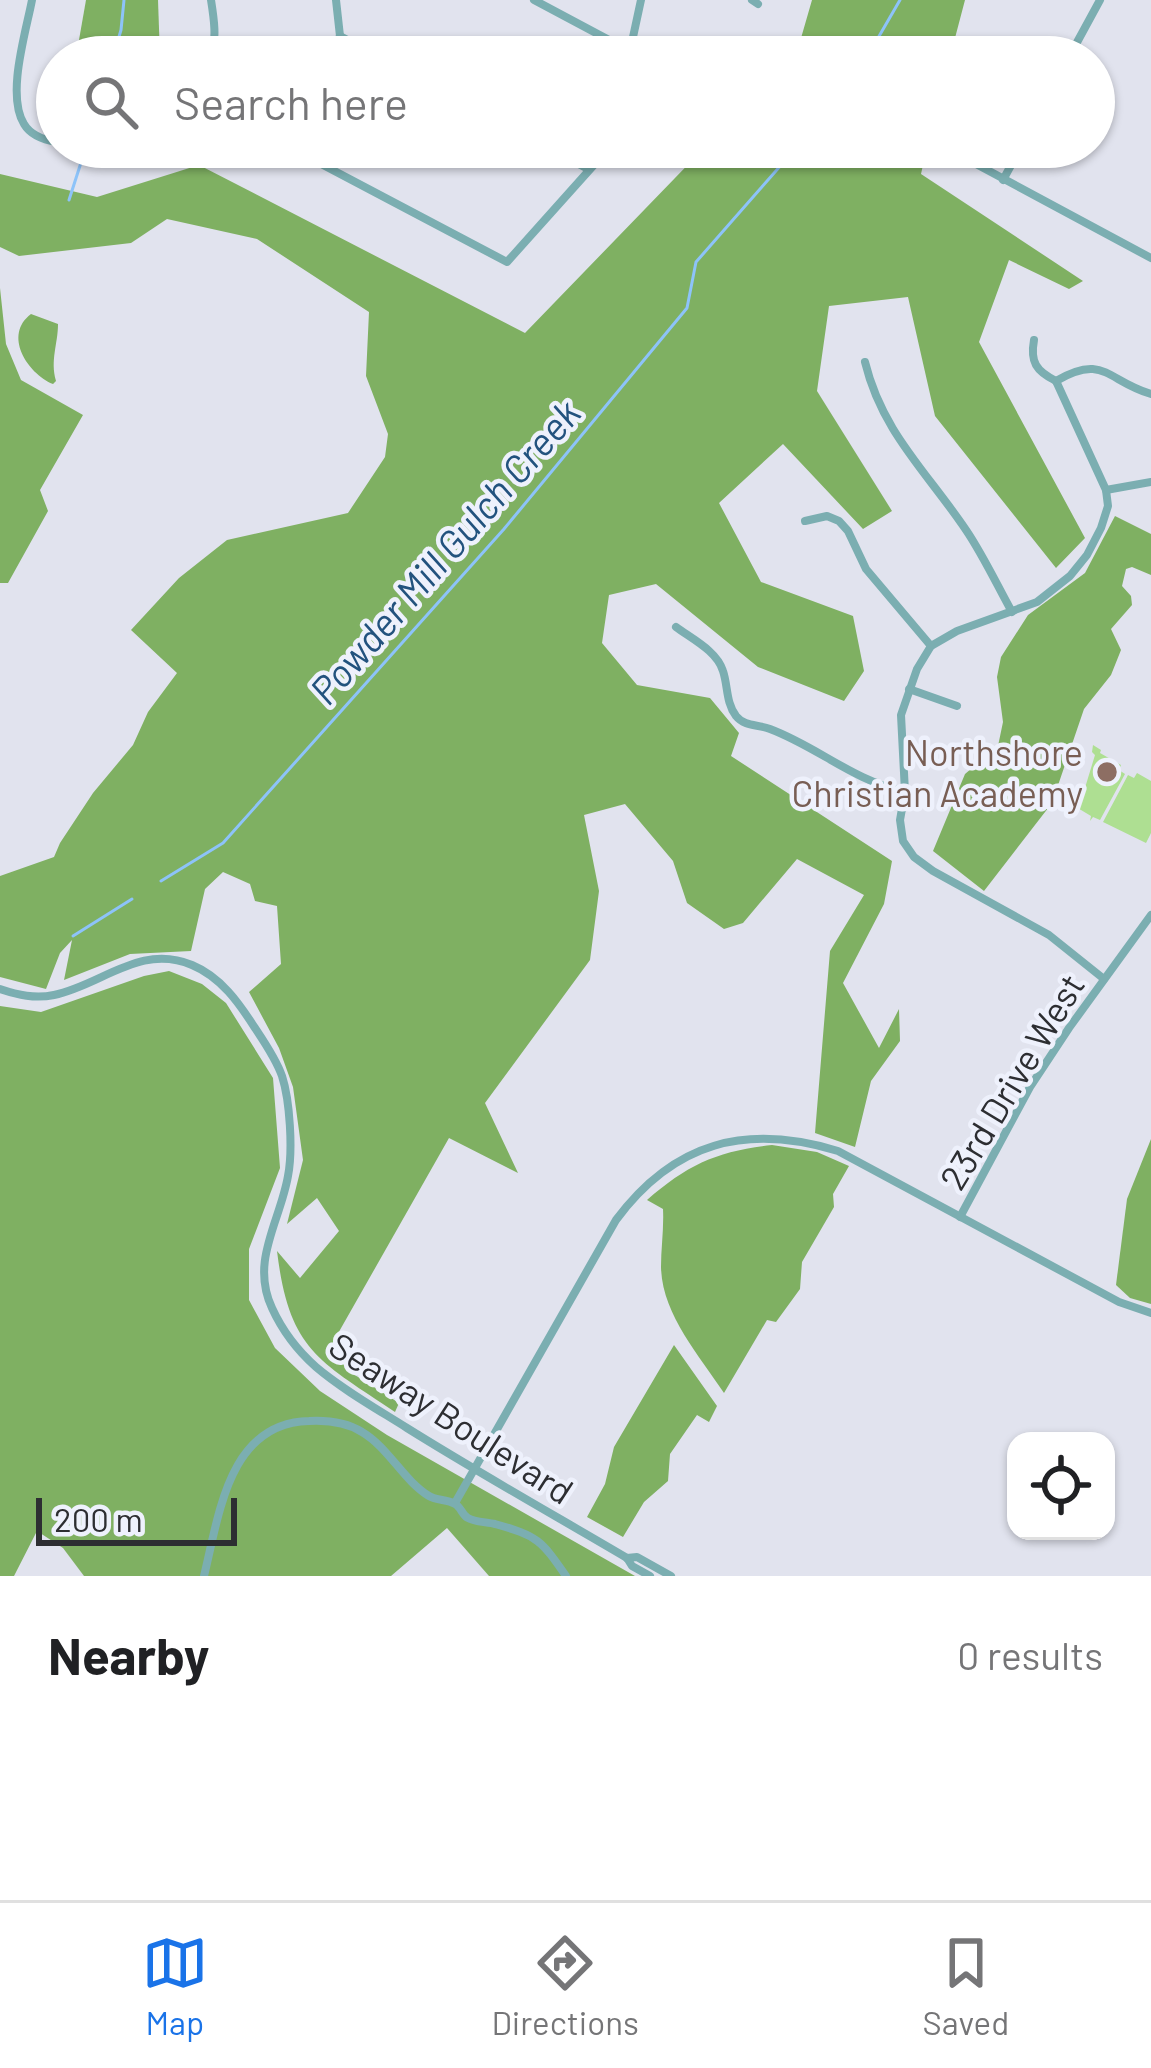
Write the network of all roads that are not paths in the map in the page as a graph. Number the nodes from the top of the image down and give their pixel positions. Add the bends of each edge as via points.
1 (32, 0) edge
2 (211, 0) edge
3 (336, 0) edge
4 (534, 0) edge
5 (641, 0) edge
6 (1100, 0) edge
7 (213, 36) edge
8 (340, 36) edge
9 (599, 36) edge
10 (634, 36) edge
11 (1080, 36) edge
12 (36, 136) edge
13 (329, 168) edge
14 (982, 168) edge
15 (1010, 168) edge
16 (588, 169) edge
17 (1003, 180) junction
18 (1151, 258) edge
19 (1034, 340) dead end
20 (865, 362) dead end
21 (1056, 381) junction
22 (1151, 394) edge
23 (1151, 482) edge
24 (1106, 490) junction
25 (805, 521) dead end
26 (1012, 612) junction
27 (676, 627) dead end
28 (931, 646) junction
29 (909, 689) junction
30 (957, 706) dead end
31 (905, 792) junction
32 (1151, 915) edge
33 (1104, 979) junction
34 (0, 989) edge
35 (960, 1217) junction
36 (1151, 1313) edge
37 (475, 1471) junction
38 (455, 1503) junction
39 (627, 1558) junction
40 (204, 1576) edge
41 (566, 1576) edge
42 (650, 1576) edge
43 (671, 1576) edge

1 - 12 street via 16,86 25,127
2 - 7 street
3 - 8 street
4 - 9 street
5 - 10 street
6 - 11 street
13 - 16 street via 507,262
14 - 17 street
15 - 17 street
17 - 18 street
19 - 21 street via 1034,364
20 - 26 street via 890,426 969,534
21 - 22 street via 1097,368
21 - 24 street
23 - 24 street
24 - 26 street via 1108,506 1087,555 1037,602
25 - 28 street via 839,521 866,569
26 - 28 street
27 - 31 street via 716,658 730,706 745,724
28 - 29 street
29 - 30 street
29 - 31 street via 901,715
31 - 33 street via 903,842 914,857 1049,935
32 - 33 street, 23rd Drive West
33 - 35 street, 23rd Drive West via 1030,1088
34 - 37 street, Seaway Boulevard via 51,996 134,962 171,958 204,970 230,992 280,1071 287,1105 289,1172 264,1259 272,1309 319,1370
35 - 36 street
35 - 37 street via 808,1143 746,1138 686,1158 647,1184 616,1220
37 - 38 street
37 - 39 street, Seaway Boulevard
38 - 40 street via 425,1494 363,1432 295,1421 264,1435 237,1464
38 - 41 street via 469,1519 532,1535
39 - 42 street, Seaway Boulevard
39 - 43 street, Seaway Boulevard

